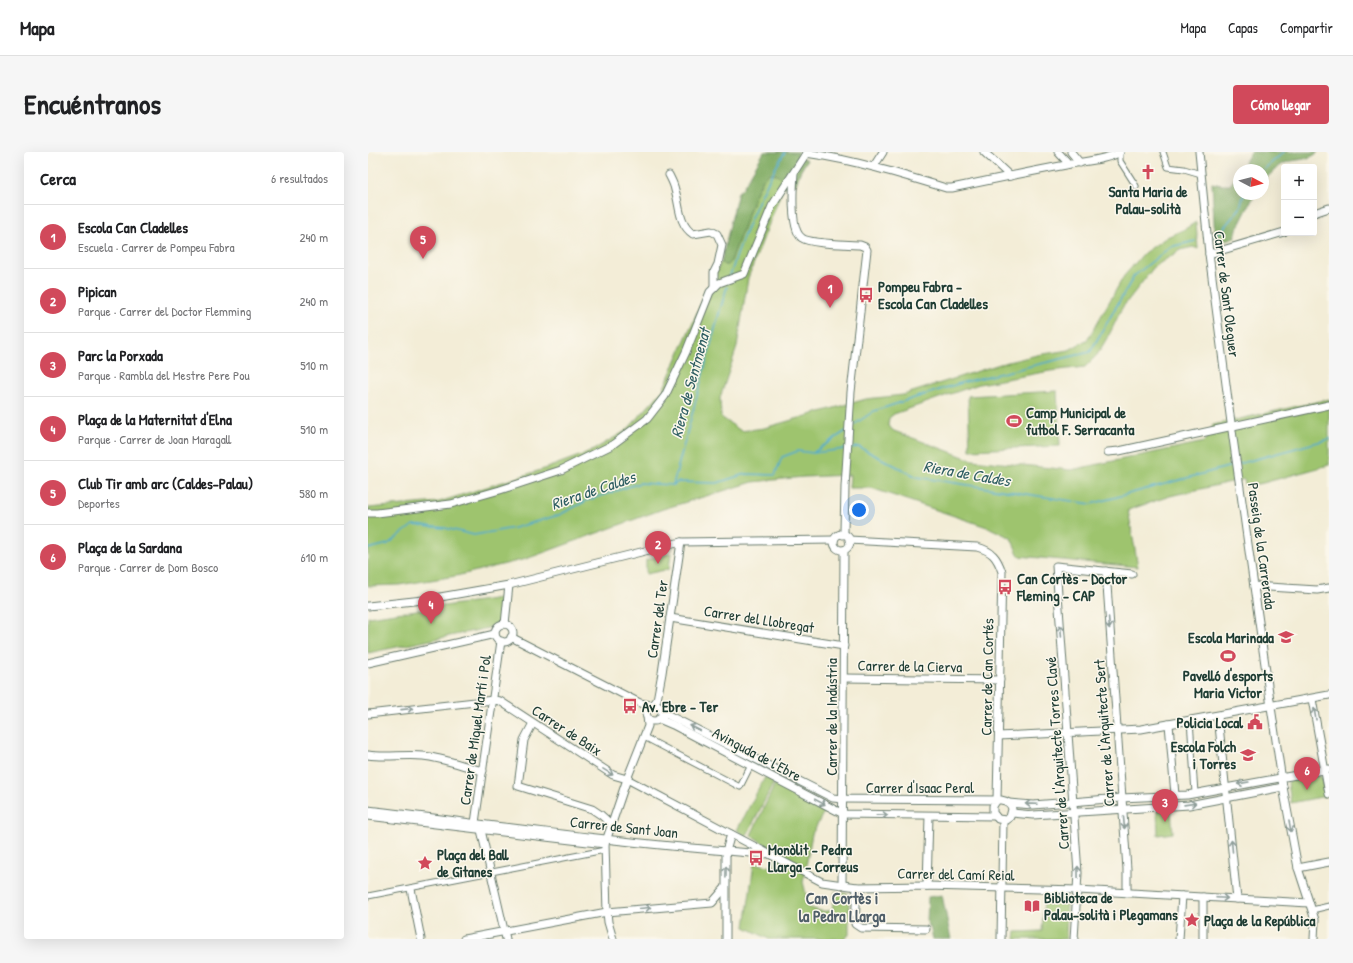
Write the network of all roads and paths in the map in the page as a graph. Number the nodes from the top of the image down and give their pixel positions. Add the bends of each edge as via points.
1 (807, 152) edge
2 (883, 152) edge
3 (984, 152) edge
4 (1058, 152) edge
5 (1071, 152) edge
6 (1120, 152) edge
7 (1163, 152) edge
8 (1199, 152) edge
9 (835, 154) edge
10 (1080, 162) junction
11 (1069, 164) junction
12 (874, 166) junction
13 (794, 172) junction
14 (669, 174) dead end
15 (1201, 174) junction
16 (1010, 176) junction
17 (1136, 186) dead end
18 (1329, 208) edge
19 (1317, 212) edge
20 (1281, 233) edge
21 (1209, 254) junction
22 (714, 288) junction
23 (1329, 405) edge
24 (1232, 427) junction
25 (1233, 438) joint
26 (1108, 452) dead end
27 (368, 513) edge
28 (843, 535) junction
29 (834, 540) junction
30 (849, 540) junction
31 (681, 542) junction
32 (844, 550) junction
33 (1106, 571) junction
34 (1132, 574) dead end
35 (509, 585) junction
36 (1254, 586) junction
37 (1329, 588) edge
38 (368, 606) edge
39 (670, 618) junction
40 (505, 624) junction
41 (495, 634) junction
42 (512, 637) junction
43 (501, 641) junction
44 (844, 646) junction
45 (368, 663) edge
46 (844, 678) junction
47 (1000, 680) junction
48 (1329, 695) edge
49 (1312, 699) junction
50 (493, 700) junction
51 (1271, 706) junction
52 (654, 711) junction
53 (368, 714) edge
54 (1218, 716) junction
55 (1190, 720) junction
56 (533, 723) junction
57 (1169, 724) junction
58 (1116, 730) junction
59 (1068, 733) junction
60 (999, 736) junction
61 (644, 737) junction
62 (368, 755) edge
63 (751, 765) junction
64 (1326, 769) edge
65 (483, 771) junction
66 (1282, 776) junction
67 (627, 779) junction
68 (1226, 787) junction
69 (1283, 787) junction
70 (1196, 793) junction
71 (1329, 794) edge
72 (1175, 795) junction
73 (1227, 797) junction
74 (1121, 798) junction
75 (843, 799) junction
76 (997, 800) junction
77 (1073, 802) junction
78 (1009, 803) junction
79 (1122, 808) junction
80 (368, 810) edge
81 (1073, 812) junction
82 (1012, 813) junction
83 (843, 814) junction
84 (368, 816) edge
85 (928, 816) junction
86 (995, 816) junction
87 (1002, 821) junction
88 (476, 823) junction
89 (611, 824) junction
90 (481, 830) junction
91 (731, 834) junction
92 (605, 844) junction
93 (726, 852) junction
94 (770, 854) junction
95 (1329, 862) edge
96 (1298, 868) junction
97 (491, 873) junction
98 (842, 885) junction
99 (927, 886) junction
100 (857, 887) junction
101 (725, 888) junction
102 (1002, 888) junction
103 (411, 889) junction
104 (1078, 890) junction
105 (1127, 893) junction
106 (368, 896) edge
107 (1182, 896) junction
108 (1203, 897) junction
109 (1237, 899) junction
110 (1310, 906) junction
111 (1329, 906) edge
112 (607, 912) junction
113 (926, 929) dead end
114 (504, 931) junction
115 (421, 939) edge
116 (464, 939) edge
117 (506, 939) edge
118 (613, 939) edge
119 (726, 939) edge
120 (1001, 939) edge
121 (1074, 939) edge
122 (1179, 939) edge
123 (1203, 939) edge
124 (1314, 939) edge

1 - 9 street
1 - 13 street
2 - 12 street
3 - 16 street
4 - 11 street
5 - 10 street
6 - 10 street
6 - 17 street via 1120,161
7 - 15 street via 1168,167
8 - 15 street, Carrer de Sant Oleguer
9 - 12 street
10 - 11 street
11 - 16 street
12 - 16 street via 946,188
13 - 22 street via 772,206 744,274 719,283
13 - 28 street via 793,208 799,235 809,241 860,245 867,250 851,392
14 - 22 street via 683,224 688,231 692,234 711,231 717,234 722,245 714,272
15 - 21 street, Carrer de Sant Oleguer
18 - 19 street
20 - 21 street
21 - 24 street, Carrer de Sant Oleguer
22 - 27 street via 665,396 648,419 612,445 561,470 451,504
23 - 24 street
24 - 25 street, Carrer de Sant Oleguer
24 - 26 street
25 - 36 street, Passeig de la Carrerada
28 - 29 street
28 - 30 street
29 - 31 street
29 - 32 street via 837,549
30 - 32 street
30 - 47 street, Carrer de Can Cortés via 977,547 987,550 995,557 1002,572
31 - 35 street
31 - 39 street, Carrer del Ter
32 - 44 street, Carrer de la Indústria
33 - 34 street
33 -> 58 street, Carrer de l'Arquitecte Sert
59 -> 33 street, Carrer de l'Arquitecte Torres Clavé via 1056,566
35 - 38 street via 423,600
35 - 40 street
36 - 37 street via 1317,590
36 - 51 street, Passeig de la Carrerada
39 - 44 street, Carrer del Llobregat
39 - 52 street, Carrer del Ter
40 - 41 street via 497,627
40 - 42 street via 512,628
41 - 43 street
41 - 45 street
42 - 43 street via 508,641
42 - 52 street, Avinguda de l'Ebre
43 - 50 street, Carrer de Miquel Martí i Pol
44 - 46 street, Carrer de la Indústria
46 - 47 street, Carrer de la Cierva
46 - 75 street, Carrer de la Indústria
47 - 60 street, Carrer de Can Cortés
48 - 49 street
49 - 51 street
64 -> 49 street
53 -> 50 street
50 - 56 street, Carrer de Baix via 500,701
50 - 65 street, Carrer de Miquel Martí i Pol
51 - 54 street
51 - 66 street, Passeig de la Carrerada
52 - 61 street
52 - 63 street, Avinguda de l'Ebre
75 -> 52 street, Avinguda de l'Ebre via 833,798
54 - 55 street
54 - 68 street
55 - 57 street
55 - 70 street
56 -> 67 street, Carrer de Baix via 613,775
56 - 89 street via 524,740 518,786 592,809
57 - 58 street
57 - 72 street
58 - 59 street
58 - 74 street, Carrer de l'Arquitecte Sert
59 - 60 street
59 - 77 street, Carrer de l'Arquitecte Torres Clavé
60 - 76 street, Carrer de Can Cortés
61 - 63 street via 740,787
61 - 67 street
62 - 65 street via 425,756
63 -> 83 street, Avinguda de l'Ebre
64 - 66 street
64 - 71 street
65 - 88 street, Carrer de Miquel Martí i Pol
66 -> 68 street
66 - 69 street, Passeig de la Carrerada
67 - 89 street
67 - 91 street, Carrer del Camí Reial
68 - 70 street
68 - 73 street
69 - 73 street
69 -> 96 street, Passeig de la Carrerada
70 - 72 street
72 - 74 street
79 -> 73 street via 1189,805
109 -> 73 street
74 - 77 street
74 - 79 street, Carrer de l'Arquitecte Sert
75 - 76 street, Carrer d'Isaac Peral
75 - 83 street, Carrer de la Indústria
76 - 78 street
76 - 86 street via 992,810
77 -> 78 street via 1034,805
77 - 81 street, Carrer de l'Arquitecte Torres Clavé
78 - 82 street
79 - 81 street
79 -> 105 street, Carrer de l'Arquitecte Sert
80 - 88 street, Carrer de Sant Joan
81 - 82 street via 1033,815
104 -> 81 street, Carrer de l'Arquitecte Torres Clavé
82 - 87 street via 1008,819
83 -> 85 street, Carrer d'Isaac Peral
83 - 98 street, Carrer de la Indústria
84 - 90 street, Carrer de Sant Joan
85 - 86 street, Carrer d'Isaac Peral
85 - 99 street
86 - 87 street
87 - 102 street
88 - 90 street
88 - 92 street, Carrer de Sant Joan
89 - 92 street
90 - 92 street, Carrer de Sant Joan
90 - 97 street
91 - 93 street
91 - 94 street, Carrer del Camí Reial
92 - 93 street, Carrer de Sant Joan
92 - 97 street
92 - 112 street
93 - 94 street, Carrer de Sant Joan
101 -> 93 street
94 - 98 street, Carrer del Camí Reial via 822,882
95 - 96 street
96 - 110 street, Passeig de la Carrerada
97 - 103 street
97 - 114 street
98 - 100 street, Carrer del Camí Reial
99 - 100 street, Carrer del Camí Reial
99 - 102 street, Carrer del Camí Reial
100 - 113 street via 857,926
112 -> 101 street via 712,903
101 - 119 street
102 - 104 street, Carrer del Camí Reial
102 - 120 street
103 - 106 street
103 - 115 street
104 - 105 street, Carrer del Camí Reial
104 - 121 street, Carrer de l'Arquitecte Torres Clavé
105 - 107 street, Carrer del Camí Reial
107 - 108 street, Carrer del Camí Reial
107 - 122 street
108 -> 109 street, Carrer del Camí Reial
108 - 123 street
109 - 110 street, Carrer del Camí Reial
110 - 111 street, Carrer del Camí Reial
110 - 124 street, Passeig de la Carrerada via 1315,920
112 - 114 street
112 - 118 street
114 - 116 street
114 - 117 street

